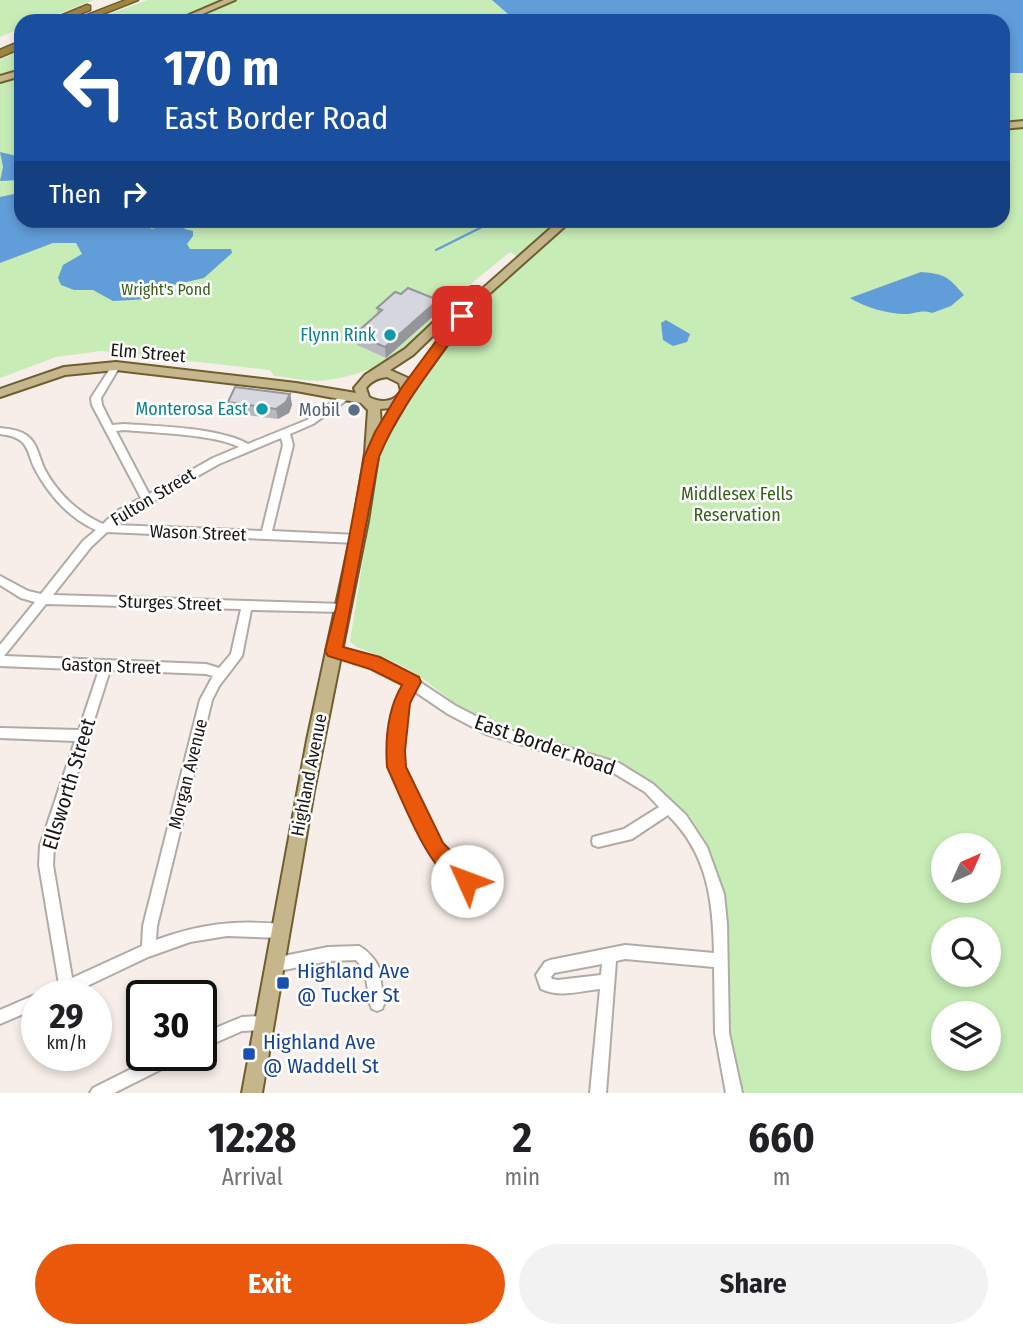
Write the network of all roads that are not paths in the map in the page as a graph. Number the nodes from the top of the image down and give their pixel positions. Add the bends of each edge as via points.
1 (109, 0) edge
2 (134, 0) edge
3 (231, 0) edge
4 (72, 14) edge
5 (96, 14) edge
6 (196, 14) edge
7 (549, 228) edge
8 (556, 228) edge
9 (531, 247) junction
10 (116, 366) junction
11 (370, 377) junction
12 (296, 387) junction
13 (0, 393) edge
14 (405, 394) junction
15 (348, 395) junction
16 (366, 401) junction
17 (109, 429) junction
18 (138, 429) junction
19 (0, 431) edge
20 (285, 433) junction
21 (118, 446) junction
22 (246, 447) junction
23 (372, 457) junction
24 (146, 498) junction
25 (103, 528) junction
26 (266, 535) junction
27 (357, 539) junction
28 (0, 580) edge
29 (42, 599) junction
30 (247, 606) junction
31 (344, 608) junction
32 (334, 651) junction
33 (0, 653) edge
34 (0, 660) edge
35 (106, 665) junction
36 (222, 674) junction
37 (413, 682) junction
38 (0, 733) edge
39 (82, 736) junction
40 (670, 807) junction
41 (598, 841) dead end
42 (467, 881) dead end
43 (280, 931) junction
44 (149, 951) junction
45 (610, 954) junction
46 (719, 961) junction
47 (274, 965) junction
48 (66, 980) edge
49 (85, 980) edge
50 (607, 982) junction
51 (377, 1004) dead end
52 (21, 1008) edge
53 (0, 1017) edge
54 (264, 1023) junction
55 (217, 1035) edge
56 (143, 1071) edge
57 (98, 1093) edge
58 (252, 1093) edge
59 (598, 1093) edge
60 (733, 1093) edge

1 - 4 highway
2 - 5 highway
3 - 6 main road
7 - 9 main road
8 - 9 main road
9 - 11 main road via 472,292 403,357
9 - 14 main road, Highland Avenue via 467,310
10 - 12 main road, Elm Street
10 - 13 main road, Elm Street via 58,372
10 - 17 street via 96,401
11 - 12 main road, Elm Street via 329,387
11 - 14 main road via 396,375 405,381
11 - 16 main road via 360,388
12 - 15 main road, Elm Street
14 - 16 main road via 389,405
14 - 23 main road, Highland Avenue
15 - 16 main road, Elm Street
15 - 20 street, Fulton Street via 318,418
16 - 23 main road, Highland Avenue via 375,412
17 - 18 street
17 - 21 street
18 - 21 street via 123,434
18 - 22 street via 238,440
19 - 25 street via 26,440 58,495
20 - 22 street, Fulton Street
20 - 26 street via 288,445
21 - 24 street
22 - 24 street, Fulton Street
23 - 27 main road, Highland Avenue
24 - 25 street, Fulton Street
25 - 26 street, Wason Street
25 - 29 street, Fulton Street
26 - 27 street, Wason Street
27 - 31 main road, Highland Avenue
28 - 29 street, Sturges Street
29 - 30 street, Sturges Street
29 - 33 street, Fulton Street
30 - 31 street, Sturges Street
30 - 36 street, Morgan Avenue via 236,656
31 - 32 main road, Highland Avenue
32 - 37 street, East Border Road via 374,662
32 - 43 main road, Highland Avenue
34 - 35 street, Gaston Street
35 - 36 street, Gaston Street via 208,669
35 - 39 street, Ellsworth Street
36 - 44 street, Morgan Avenue via 206,701 150,926
37 - 40 street, East Border Road via 490,730 615,767
37 - 42 street via 401,702 397,767 436,850
38 - 39 street
39 - 48 street, Ellsworth Street via 46,856
40 - 41 street via 627,835
40 - 46 street, East Border Road via 702,850 715,883
43 - 44 street via 212,930
43 - 47 main road, Highland Avenue
44 - 49 street
45 - 46 street
45 - 50 street
45 - 50 street via 550,967 543,976 554,988
46 - 60 street, East Border Road via 722,1033
47 - 51 street via 359,953 372,968
47 - 54 main road, Highland Avenue
50 - 59 street
52 - 53 street
54 - 55 street via 242,1024
54 - 58 main road, Highland Avenue
56 - 57 street

